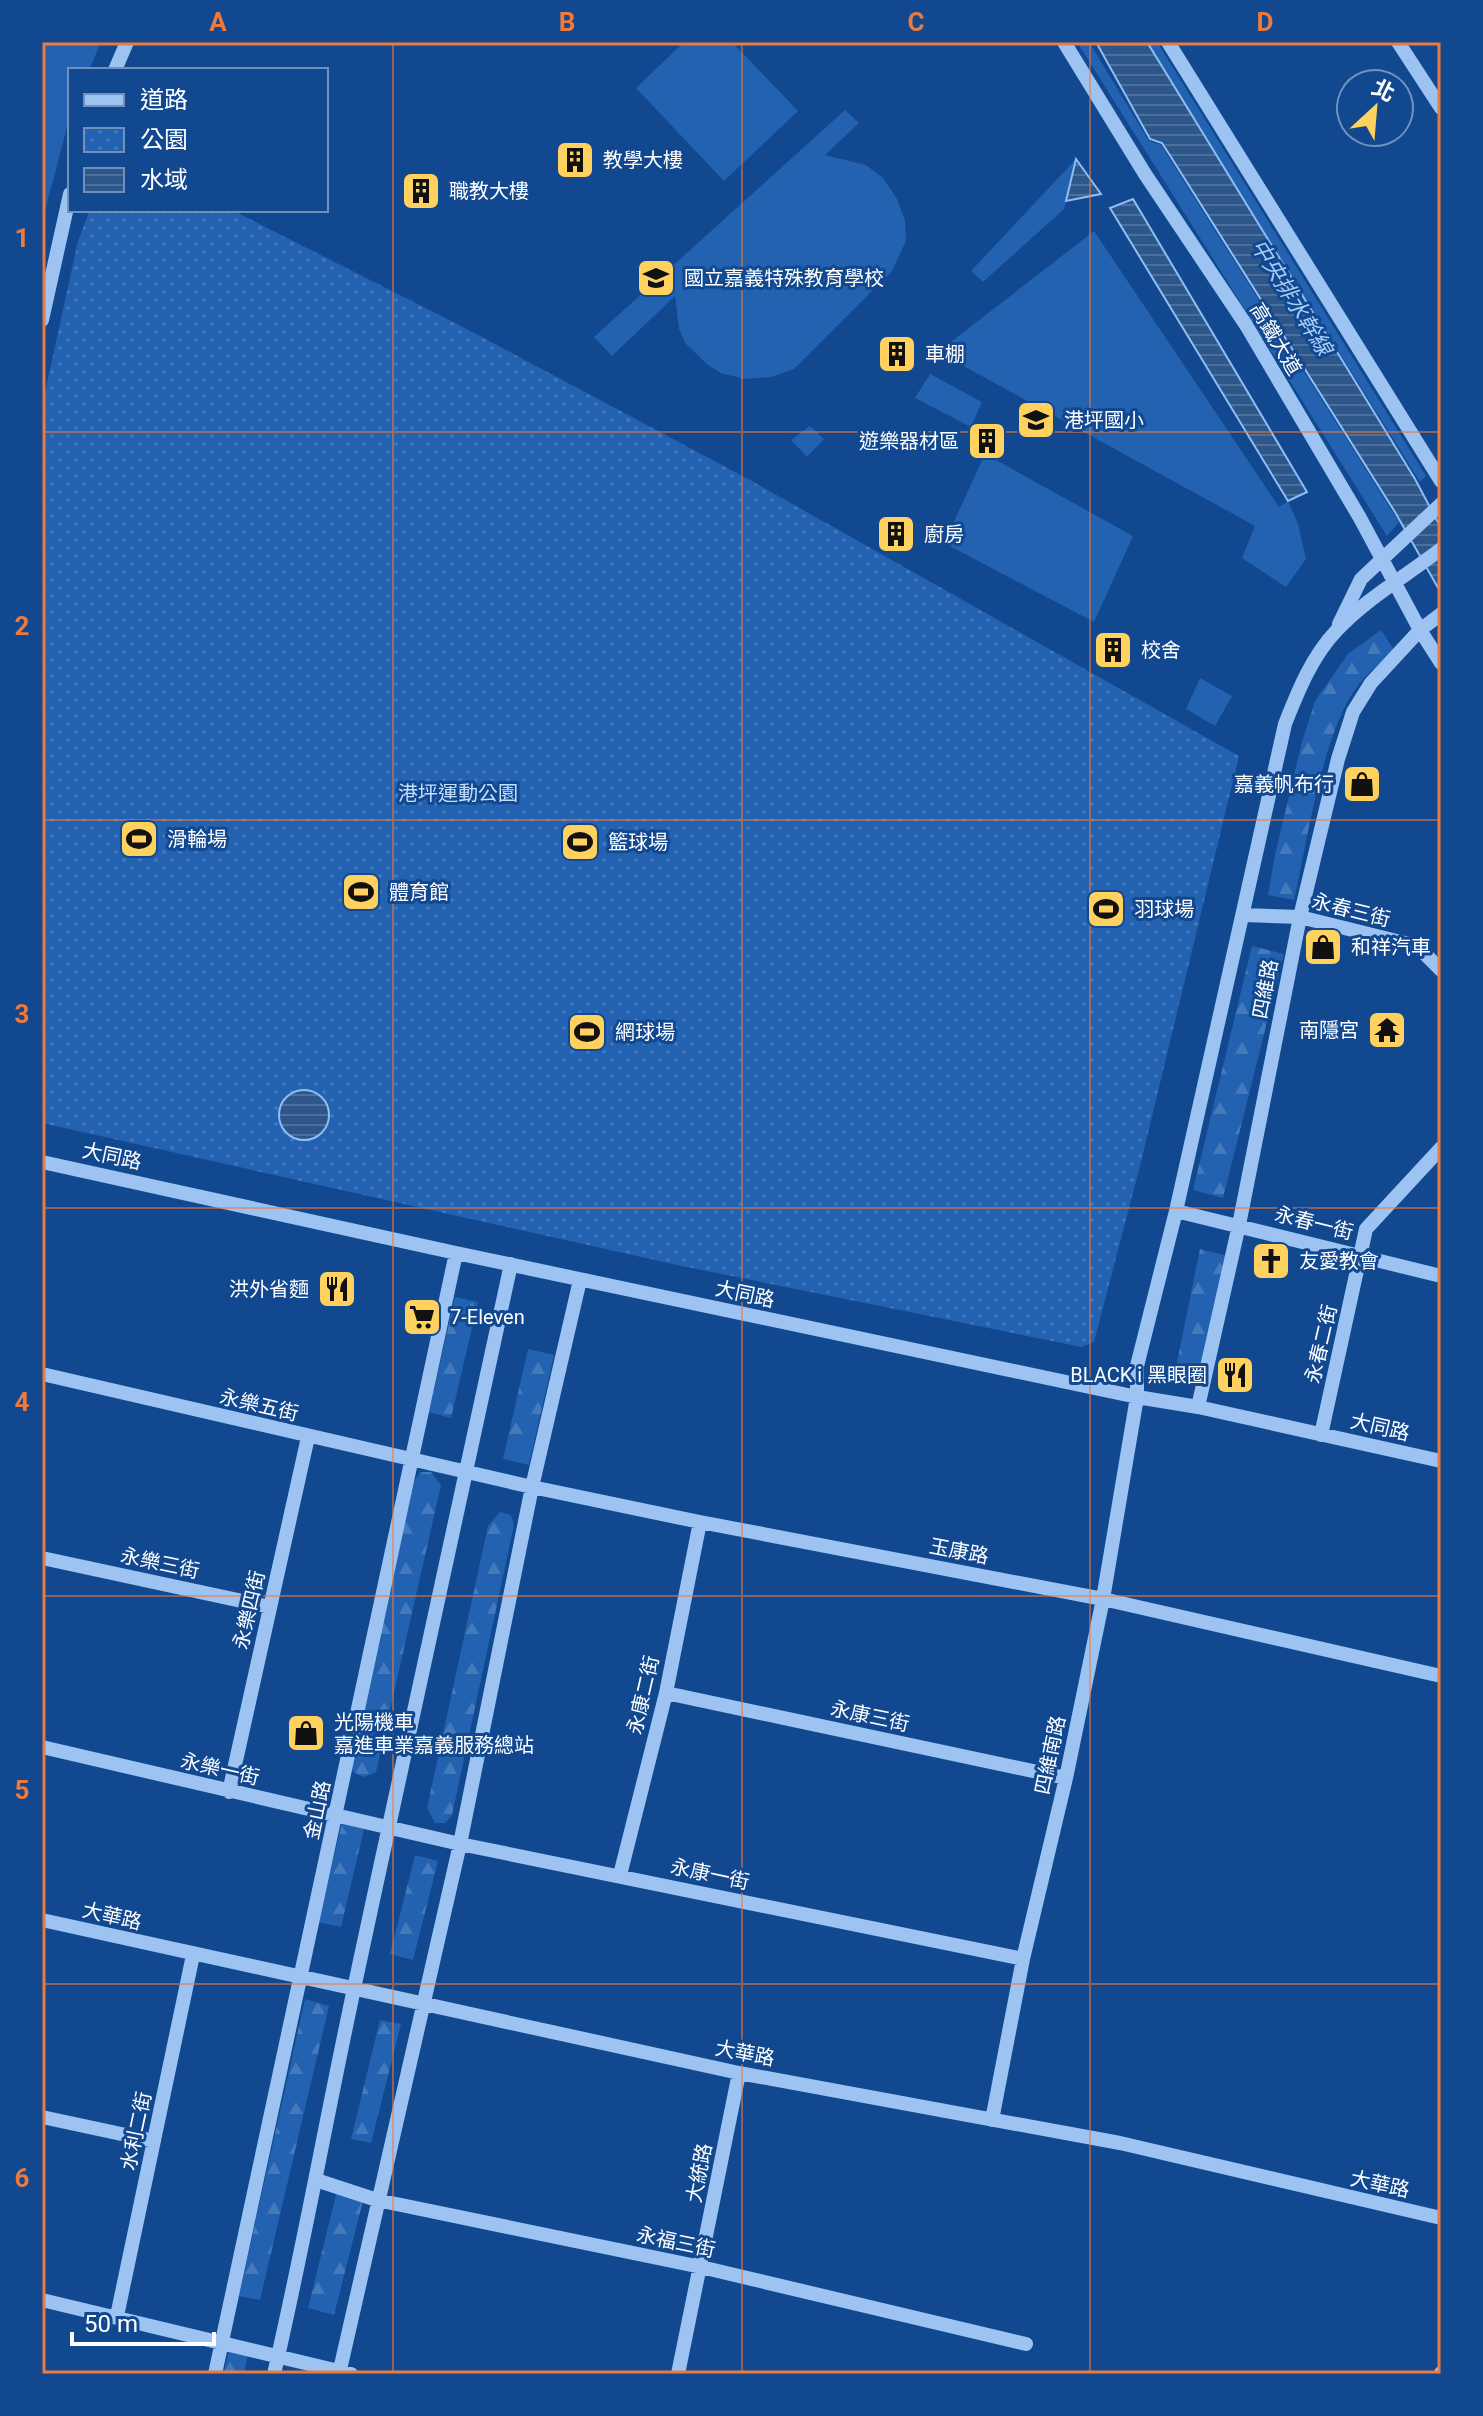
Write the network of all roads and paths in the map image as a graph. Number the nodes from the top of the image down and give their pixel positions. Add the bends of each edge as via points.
1 (127, 42) edge
2 (1064, 42) edge
3 (1168, 42) edge
4 (1398, 42) edge
5 (116, 68) edge
6 (1441, 108) edge
7 (68, 203) edge
8 (42, 320) edge
9 (1441, 481) edge
10 (1441, 504) edge
11 (1441, 549) edge
12 (1382, 559) junction
13 (1396, 582) junction
14 (1438, 616) edge
15 (1420, 630) junction
16 (1336, 632) junction
17 (1441, 663) edge
18 (1243, 915) junction
19 (1300, 917) junction
20 (1441, 970) edge
21 (1441, 1148) edge
22 (42, 1162) edge
23 (1176, 1211) junction
24 (1239, 1225) junction
25 (456, 1253) junction
26 (1361, 1255) junction
27 (511, 1264) junction
28 (1441, 1276) edge
29 (580, 1280) junction
30 (42, 1374) edge
31 (1137, 1397) junction
32 (1198, 1407) junction
33 (1321, 1435) junction
34 (308, 1437) junction
35 (413, 1461) junction
36 (1441, 1461) edge
37 (468, 1472) junction
38 (532, 1487) junction
39 (700, 1522) junction
40 (42, 1558) edge
41 (1103, 1599) junction
42 (270, 1607) junction
43 (1441, 1676) edge
44 (666, 1693) junction
45 (42, 1747) edge
46 (1066, 1778) junction
47 (229, 1792) junction
48 (336, 1816) junction
49 (389, 1827) junction
50 (460, 1844) junction
51 (620, 1875) junction
52 (42, 1920) edge
53 (193, 1955) junction
54 (1023, 1959) junction
55 (301, 1979) junction
56 (354, 1989) junction
57 (422, 2004) junction
58 (739, 2073) junction
59 (42, 2117) edge
60 (992, 2120) junction
61 (154, 2141) junction
62 (316, 2180) junction
63 (377, 2200) junction
64 (1441, 2218) edge
65 (701, 2267) junction
66 (42, 2300) edge
67 (117, 2316) junction
68 (223, 2342) junction
69 (1026, 2344) dead end
70 (278, 2356) junction
71 (343, 2373) edge
72 (215, 2374) edge
73 (274, 2374) edge
74 (678, 2374) edge

1 - 5 street
2 - 12 street, 高鐵大道 via 1246,325
3 - 9 street
4 - 6 street
7 - 8 street
10 - 12 street, 四維路
11 - 13 street, 四維路
12 - 13 street, 高鐵大道
12 - 16 street, 四維路 via 1361,579
13 - 15 street, 高鐵大道
13 - 16 street, 四維路
14 - 15 street, 四維路
15 - 17 street, 高鐵大道
15 - 19 street, 四維路 via 1371,683 1353,712
16 - 18 street, 四維路 via 1302,681 1285,724
18 - 19 street, 永春三街
18 - 23 street, 四維路
19 - 20 street, 永春三街 via 1417,946
19 - 24 street, 四維路
21 - 26 street, 永春二街 via 1366,1229
22 - 25 street, 大同路
23 - 24 street, 永春一街
23 - 31 street, 四維路 via 1137,1366
24 - 26 street, 永春一街
24 - 32 street, 四維路
25 - 27 street, 大同路
25 - 35 street, 金山路
26 - 28 street, 永春一街
26 - 33 street, 永春二街
27 - 29 street, 大同路
27 - 37 street
29 - 31 street, 大同路
29 - 38 street
30 - 34 street, 永樂五街
31 - 32 street, 大同路
31 - 41 street, 四維南路
32 - 33 street, 大同路
33 - 36 street, 大同路
34 - 35 street, 永樂五街
34 - 42 street, 永樂四街
35 - 37 street, 永樂五街
35 - 48 street, 金山路
37 - 38 street, 玉康路
37 - 49 street
38 - 39 street, 玉康路
38 - 50 street
39 - 41 street, 玉康路
39 - 44 street, 永康二街
40 - 42 street, 永樂三街
41 - 43 street, 玉康路
41 - 46 street, 四維南路
42 - 47 street, 永樂四街
44 - 46 street, 永康三街
44 - 51 street, 永康二街
45 - 47 street, 永樂一街
46 - 54 street, 四維南路
47 - 48 street, 永樂一街
48 - 49 street, 永樂一街
48 - 55 street, 金山路
49 - 50 street, 永康一街
49 - 56 street
50 - 51 street, 永康一街
50 - 57 street
51 - 54 street, 永康一街
52 - 53 street, 大華路
53 - 55 street, 大華路
53 - 61 street, 水利二街
54 - 60 street, 四維南路
55 - 56 street, 大華路
55 - 68 street, 金山路
56 - 57 street, 大華路
56 - 62 street
57 - 58 street, 大華路
57 - 63 street
58 - 60 street, 大華路
58 - 65 street, 大統路
59 - 61 street
60 - 64 street, 大華路 via 1120,2143
61 - 67 street, 水利二街
62 - 63 street, 永福三街
62 - 70 street
63 - 65 street, 永福三街
63 - 71 street
65 - 69 street, 永福三街
65 - 74 street, 大統路
66 - 67 street
67 - 68 street
68 - 70 street
68 - 72 street, 金山路
70 - 71 street
70 - 73 street

